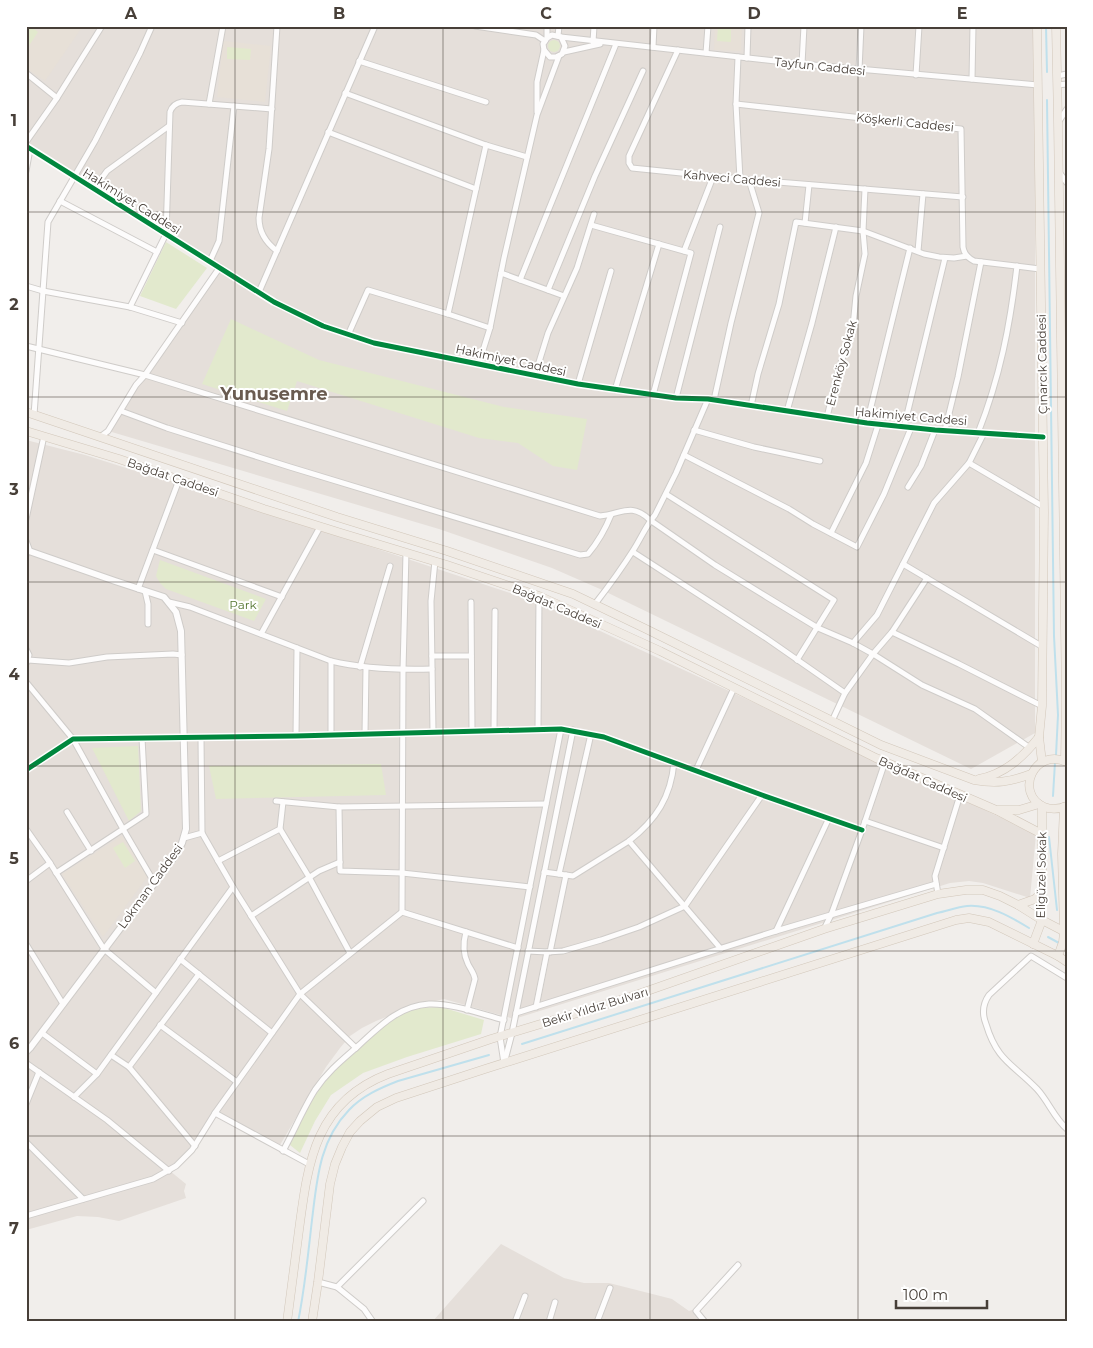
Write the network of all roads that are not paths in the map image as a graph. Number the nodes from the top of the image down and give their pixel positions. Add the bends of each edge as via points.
1 (96, 26) edge
2 (102, 26) edge
3 (152, 26) edge
4 (223, 26) edge
5 (277, 26) edge
6 (375, 26) edge
7 (475, 26) edge
8 (547, 26) edge
9 (559, 26) edge
10 (594, 26) edge
11 (654, 26) edge
12 (708, 26) edge
13 (748, 26) edge
14 (804, 26) edge
15 (861, 26) edge
16 (919, 26) edge
17 (974, 26) edge
18 (1037, 26) edge
19 (1056, 26) edge
20 (507, 28) edge
21 (94, 37) junction
22 (560, 37) junction
23 (546, 39) junction
24 (593, 42) junction
25 (604, 43) junction
26 (616, 44) junction
27 (653, 47) junction
28 (544, 50) junction
29 (678, 50) junction
30 (706, 53) junction
31 (562, 54) junction
32 (738, 57) junction
33 (747, 58) junction
34 (359, 61) junction
35 (802, 64) junction
36 (859, 70) junction
37 (643, 71) dead end
38 (26, 73) edge
39 (1067, 74) edge
40 (916, 75) junction
41 (1057, 76) junction
42 (972, 80) junction
43 (1067, 84) edge
44 (1038, 85) junction
45 (1057, 86) junction
46 (345, 93) junction
47 (57, 98) junction
48 (486, 102) dead end
49 (209, 104) junction
50 (736, 104) junction
51 (234, 106) junction
52 (272, 109) junction
53 (1067, 109) edge
54 (537, 115) junction
55 (1058, 121) junction
56 (170, 126) junction
57 (328, 132) junction
58 (26, 142) edge
59 (486, 145) junction
60 (28, 147) edge
61 (528, 157) junction
62 (1059, 171) junction
63 (26, 172) edge
64 (74, 176) junction
65 (713, 177) junction
66 (740, 179) junction
67 (749, 180) junction
68 (1067, 183) edge
69 (809, 185) junction
70 (94, 189) junction
71 (865, 189) junction
72 (476, 190) junction
73 (923, 194) junction
74 (962, 197) junction
75 (60, 202) junction
76 (594, 214) dead end
77 (806, 223) junction
78 (590, 225) junction
79 (720, 227) dead end
80 (836, 227) junction
81 (864, 231) junction
82 (166, 234) junction
83 (659, 244) junction
84 (910, 248) junction
85 (277, 251) junction
86 (684, 251) junction
87 (918, 251) junction
88 (157, 252) junction
89 (967, 256) junction
90 (945, 258) junction
91 (210, 261) junction
92 (981, 262) junction
93 (1017, 266) junction
94 (220, 267) junction
95 (1040, 269) junction
96 (612, 270) dead end
97 (501, 273) junction
98 (520, 280) junction
99 (26, 286) edge
100 (1064, 288) edge
101 (43, 290) junction
102 (548, 290) junction
103 (259, 292) junction
104 (564, 296) junction
105 (130, 307) junction
106 (448, 314) junction
107 (182, 323) junction
108 (490, 328) junction
109 (348, 335) junction
110 (26, 346) edge
111 (38, 350) junction
112 (480, 363) junction
113 (145, 375) junction
114 (534, 375) junction
115 (1064, 377) edge
116 (578, 384) junction
117 (616, 390) junction
118 (653, 395) junction
119 (676, 398) junction
120 (708, 399) junction
121 (714, 400) junction
122 (751, 406) junction
123 (120, 411) junction
124 (787, 411) junction
125 (30, 413) edge
126 (827, 417) junction
127 (867, 424) junction
128 (878, 424) junction
129 (904, 427) junction
130 (911, 428) junction
131 (694, 430) junction
132 (935, 430) junction
133 (945, 430) junction
134 (26, 431) edge
135 (981, 433) junction
136 (44, 436) junction
137 (100, 437) junction
138 (1043, 437) junction
139 (684, 455) junction
140 (820, 460) dead end
141 (968, 463) junction
142 (179, 480) junction
143 (908, 487) dead end
144 (666, 494) junction
145 (1044, 507) junction
146 (610, 515) junction
147 (26, 519) edge
148 (650, 520) junction
149 (320, 527) junction
150 (831, 533) junction
151 (1065, 534) edge
152 (26, 541) edge
153 (153, 550) junction
154 (633, 552) junction
155 (27, 553) edge
156 (406, 553) junction
157 (435, 561) junction
158 (903, 564) junction
159 (390, 566) dead end
160 (927, 578) junction
161 (142, 590) junction
162 (539, 596) junction
163 (282, 597) junction
164 (168, 602) junction
165 (471, 602) dead end
166 (595, 604) junction
167 (495, 611) dead end
168 (148, 624) dead end
169 (818, 628) junction
170 (892, 632) junction
171 (261, 634) junction
172 (853, 643) junction
173 (1066, 644) edge
174 (1043, 647) junction
175 (26, 648) edge
176 (296, 648) junction
177 (873, 654) junction
178 (182, 655) junction
179 (432, 656) junction
180 (471, 656) junction
181 (797, 660) junction
182 (330, 661) junction
183 (27, 662) edge
184 (363, 667) junction
185 (432, 669) junction
186 (403, 670) junction
187 (1066, 677) edge
188 (26, 682) edge
189 (734, 688) junction
190 (845, 693) junction
191 (1066, 696) edge
192 (1042, 706) junction
193 (832, 721) junction
194 (538, 729) junction
195 (561, 729) junction
196 (494, 730) junction
197 (573, 730) junction
198 (472, 731) junction
199 (433, 732) junction
200 (403, 733) junction
201 (365, 734) junction
202 (590, 734) junction
203 (331, 735) junction
204 (296, 736) junction
205 (1039, 737) junction
206 (142, 738) junction
207 (184, 738) junction
208 (201, 738) junction
209 (73, 739) junction
210 (1030, 748) junction
211 (1066, 761) edge
212 (674, 762) junction
213 (886, 762) junction
214 (1042, 762) junction
215 (26, 770) edge
216 (696, 770) junction
217 (1031, 774) junction
218 (974, 780) junction
219 (762, 795) junction
220 (960, 795) junction
221 (276, 801) dead end
222 (283, 802) junction
223 (546, 804) junction
224 (1041, 805) junction
225 (1065, 806) edge
226 (339, 807) junction
227 (402, 807) junction
228 (996, 810) junction
229 (67, 812) dead end
230 (829, 818) junction
231 (865, 821) junction
232 (123, 829) junction
233 (280, 829) junction
234 (862, 830) junction
235 (27, 832) edge
236 (202, 833) junction
237 (1042, 834) junction
238 (184, 838) junction
239 (629, 841) junction
240 (944, 848) junction
241 (90, 851) junction
242 (1064, 854) edge
243 (218, 861) junction
244 (340, 862) junction
245 (50, 863) junction
246 (544, 872) junction
247 (56, 873) junction
248 (402, 873) junction
249 (558, 874) junction
250 (566, 875) junction
251 (309, 877) junction
252 (26, 882) edge
253 (154, 882) junction
254 (936, 884) junction
255 (233, 887) junction
256 (530, 887) junction
257 (1042, 892) junction
258 (938, 894) junction
259 (1018, 905) junction
260 (685, 906) junction
261 (402, 912) junction
262 (830, 915) junction
263 (251, 916) junction
264 (1042, 920) junction
265 (824, 929) junction
266 (466, 932) junction
267 (776, 932) junction
268 (1065, 932) edge
269 (1033, 944) junction
270 (518, 948) junction
271 (27, 949) edge
272 (104, 949) junction
273 (721, 949) junction
274 (528, 951) junction
275 (548, 952) junction
276 (350, 953) junction
277 (1031, 956) junction
278 (1058, 956) junction
279 (180, 959) junction
280 (1067, 962) edge
281 (199, 974) junction
282 (1067, 978) edge
283 (156, 993) junction
284 (300, 994) junction
285 (63, 1004) junction
286 (536, 1007) junction
287 (467, 1010) junction
288 (516, 1013) junction
289 (504, 1020) junction
290 (160, 1025) junction
291 (42, 1033) junction
292 (272, 1033) junction
293 (512, 1033) junction
294 (500, 1037) junction
295 (356, 1048) junction
296 (26, 1052) edge
297 (110, 1055) junction
298 (26, 1063) edge
299 (504, 1063) junction
300 (129, 1067) junction
301 (39, 1072) junction
302 (97, 1074) junction
303 (237, 1082) junction
304 (74, 1097) junction
305 (26, 1104) edge
306 (215, 1113) junction
307 (1067, 1130) edge
308 (26, 1142) edge
309 (195, 1146) junction
310 (283, 1151) junction
311 (309, 1164) junction
312 (169, 1171) junction
313 (83, 1200) junction
314 (423, 1200) dead end
315 (26, 1216) edge
316 (738, 1265) dead end
317 (318, 1282) junction
318 (337, 1287) junction
319 (610, 1288) dead end
320 (525, 1296) dead end
321 (556, 1302) dead end
322 (287, 1322) edge
323 (312, 1322) edge
324 (373, 1322) edge
325 (515, 1322) edge
326 (549, 1322) edge
327 (597, 1322) edge
328 (705, 1322) edge

1 - 21 street
2 - 21 street
3 - 64 street via 114,106
4 - 49 street
5 - 52 street
6 - 34 street
7 - 20 street
8 - 23 street
9 - 22 street
10 - 24 street
11 - 27 street
12 - 30 street
13 - 33 street
14 - 35 street
15 - 36 street
16 - 40 street
17 - 42 street
18 - 44 main road, Çınarcık Caddesi
19 - 41 main road, Çınarcık Caddesi
20 - 23 street
21 - 47 street
22 - 23 street via 552,35
22 - 24 street, Tayfun Caddesi
22 - 31 street via 565,46
23 - 28 street
24 - 25 street, Tayfun Caddesi
25 - 26 street, Tayfun Caddesi
25 - 31 street
26 - 27 street, Tayfun Caddesi
26 - 98 street
27 - 29 street, Tayfun Caddesi
28 - 31 street via 550,56
28 - 54 street via 537,82
29 - 30 street, Tayfun Caddesi
29 - 65 street, Kahveci Caddesi via 629,156 629,163 632,168
30 - 32 street, Tayfun Caddesi
31 - 54 street
32 - 33 street, Tayfun Caddesi
32 - 50 street
33 - 35 street, Tayfun Caddesi
34 - 46 street
34 - 48 street
35 - 36 street, Tayfun Caddesi
36 - 40 street, Tayfun Caddesi
37 - 102 street
38 - 47 street
39 - 41 street
40 - 42 street, Tayfun Caddesi
41 - 45 main road, Çınarcık Caddesi
42 - 44 street, Tayfun Caddesi
43 - 45 street
44 - 95 main road, Çınarcık Caddesi
45 - 55 main road, Çınarcık Caddesi
46 - 57 street
46 - 59 street
47 - 58 street
49 - 51 street
49 - 56 street via 176,103 170,112
50 - 66 street
50 - 74 street, Köşkerli Caddesi via 961,128
51 - 52 street
51 - 91 street via 219,241
52 - 85 street via 259,222 261,232
53 - 55 street
54 - 61 street
55 - 62 main road, Çınarcık Caddesi
56 - 70 street via 106,171
56 - 82 street
57 - 72 street
57 - 85 street
59 - 61 street
59 - 72 street
60 - 63 street
60 - 64 street, Hakimiyet Caddesi
61 - 97 street
62 - 68 street
62 - 100 main road, Çınarcık Caddesi
64 - 70 street, Hakimiyet Caddesi
64 - 75 street
65 - 66 street, Kahveci Caddesi
65 - 86 street
66 - 67 street, Kahveci Caddesi
67 - 69 street, Kahveci Caddesi
67 - 121 street via 758,212
69 - 71 street, Kahveci Caddesi
69 - 77 street
70 - 82 street, Hakimiyet Caddesi
71 - 73 street, Kahveci Caddesi
71 - 81 street, Erenköy Sokak
72 - 106 street
73 - 74 street, Kahveci Caddesi
73 - 87 street
74 - 89 street, Köşkerli Caddesi via 963,247
75 - 88 street
75 - 101 street via 48,222
76 - 78 street
77 - 80 street
77 - 122 street via 796,222 779,304
78 - 83 street
78 - 104 street via 577,268
79 - 119 street
80 - 81 street
80 - 124 street
81 - 84 street
81 - 126 street, Erenköy Sokak via 865,254 853,326
82 - 88 street
82 - 91 street, Hakimiyet Caddesi
83 - 86 street
83 - 117 street
84 - 87 street
84 - 127 street
85 - 103 street
86 - 118 street via 691,252
87 - 90 street
88 - 105 street
89 - 90 street
89 - 92 street
90 - 129 street
91 - 94 street, Hakimiyet Caddesi
92 - 93 street
92 - 133 street
93 - 95 street
93 - 135 street via 1004,354
94 - 103 street, Hakimiyet Caddesi
94 - 107 street
95 - 138 main road, Çınarcık Caddesi
96 - 116 street
97 - 98 street
97 - 108 street
98 - 102 street
99 - 101 street
100 - 115 main road, Çınarcık Caddesi
101 - 105 street
101 - 111 street
102 - 104 street
103 - 109 street, Hakimiyet Caddesi via 306,319
104 - 114 street
105 - 107 street
106 - 108 street
106 - 109 street via 368,290
107 - 113 street
108 - 112 street
109 - 112 street, Hakimiyet Caddesi via 392,347
110 - 111 street
111 - 113 street
111 - 125 street
112 - 114 street, Hakimiyet Caddesi
113 - 123 street
113 - 146 street via 600,516
114 - 116 street, Hakimiyet Caddesi
115 - 151 main road, Çınarcık Caddesi
116 - 117 street, Hakimiyet Caddesi
117 - 118 street, Hakimiyet Caddesi
118 - 119 street, Hakimiyet Caddesi
119 - 120 street, Hakimiyet Caddesi
120 - 121 street, Hakimiyet Caddesi
120 - 131 street
121 - 122 street, Hakimiyet Caddesi
122 - 124 street, Hakimiyet Caddesi
123 - 137 street via 108,431
123 - 146 street via 580,555 588,554 600,538
124 - 126 street, Hakimiyet Caddesi
125 - 137 main road, Bağdat Caddesi
126 - 127 street, Hakimiyet Caddesi
127 - 128 street, Hakimiyet Caddesi
128 - 129 street, Hakimiyet Caddesi
128 - 150 street via 866,463
129 - 130 street, Hakimiyet Caddesi
130 - 132 street, Hakimiyet Caddesi
130 - 150 street via 884,494 857,547
131 - 139 street
131 - 140 street via 754,447
132 - 133 street, Hakimiyet Caddesi
132 - 143 street via 921,466
133 - 135 street, Hakimiyet Caddesi
134 - 136 main road, Bağdat Caddesi
135 - 138 street, Hakimiyet Caddesi
135 - 141 street
136 - 142 main road, Bağdat Caddesi
136 - 147 street
137 - 166 main road, Bağdat Caddesi via 337,518 456,554
138 - 145 main road, Çınarcık Caddesi
139 - 144 street
139 - 150 street
141 - 145 street
141 - 158 street via 934,503
142 - 149 main road, Bağdat Caddesi
142 - 153 street
144 - 148 street
144 - 169 street via 834,600
145 - 174 main road, Çınarcık Caddesi
146 - 148 street via 632,510
148 - 154 street
148 - 169 street via 715,565
149 - 156 main road, Bağdat Caddesi
149 - 163 street
151 - 173 main road, Çınarcık Caddesi
152 - 155 street via 29,546
153 - 161 street
153 - 163 street
154 - 166 street
154 - 181 street
155 - 161 street
156 - 157 main road, Bağdat Caddesi
156 - 186 street
157 - 162 main road, Bağdat Caddesi
157 - 179 street via 431,601
158 - 160 street
158 - 172 street via 877,616
159 - 184 street
160 - 170 street
160 - 174 street
161 - 164 street via 164,597
161 - 168 street via 148,604
162 - 189 main road, Bağdat Caddesi
162 - 194 street
163 - 171 street
164 - 171 street
164 - 178 street, Lokman Caddesi via 180,625
165 - 180 street
166 - 193 main road, Bağdat Caddesi
167 - 196 street
169 - 172 street
169 - 181 street
170 - 177 street
170 - 192 street
171 - 176 street
172 - 177 street
173 - 187 main road, Çınarcık Caddesi
174 - 192 main road, Çınarcık Caddesi
175 - 183 street
176 - 182 street
176 - 204 street
177 - 190 street
177 - 210 street via 922,685 975,709
178 - 183 street via 107,657 69,663
178 - 207 street, Lokman Caddesi
179 - 180 street
179 - 185 street
180 - 198 street
181 - 190 street
182 - 184 street
182 - 203 street
184 - 186 street
184 - 201 street
185 - 186 street
185 - 199 street
186 - 200 street
187 - 191 main road, Çınarcık Caddesi
188 - 209 street
189 - 213 main road, Bağdat Caddesi
189 - 216 street
190 - 193 street
191 - 211 main road, Çınarcık Caddesi
192 - 205 main road, Çınarcık Caddesi
193 - 218 main road, Bağdat Caddesi via 881,745
194 - 195 street
194 - 196 street
195 - 197 street
195 - 223 street
196 - 198 street
197 - 202 street
197 - 246 street
198 - 199 street
199 - 200 street
200 - 201 street
200 - 227 street
201 - 203 street
202 - 212 street
202 - 249 street
203 - 204 street
204 - 208 street
205 - 210 main road
205 - 214 main road, Çınarcık Caddesi
206 - 207 street
206 - 209 street
206 - 232 street via 146,814
207 - 208 street
207 - 238 street, Lokman Caddesi
208 - 236 street
209 - 215 street
209 - 232 street
210 - 218 main road via 1004,770
211 - 214 main road via 1058,758
212 - 216 street
212 - 239 street via 663,803 649,823
213 - 220 main road, Bağdat Caddesi
213 - 231 street
214 - 217 main road
216 - 219 street
217 - 218 main road, Bağdat Caddesi via 1005,782
217 - 224 main road via 1030,789
219 - 230 street
219 - 260 street
220 - 228 main road, Bağdat Caddesi
220 - 240 street
221 - 222 street
222 - 226 street
222 - 233 street
223 - 227 street
223 - 256 street
224 - 225 main road, Bağdat Caddesi via 1055,809
224 - 228 main road, Bağdat Caddesi via 1019,810
224 - 237 main road, Eligüzel Sokak
225 - 242 main road, Eligüzel Sokak
226 - 227 street
226 - 244 street
227 - 248 street
228 - 237 main road
229 - 241 street
230 - 234 street
230 - 267 street
231 - 234 street
231 - 240 street
232 - 241 street
232 - 253 street
233 - 243 street
233 - 251 street
234 - 262 street
235 - 245 street
236 - 238 street
236 - 243 street
237 - 257 main road, Eligüzel Sokak
238 - 253 street, Lokman Caddesi
239 - 250 street via 573,876
239 - 260 street
240 - 254 street via 935,876
241 - 247 street
242 - 268 main road, Eligüzel Sokak
243 - 255 street
244 - 248 street via 340,871
244 - 251 street
245 - 247 street
245 - 252 street
246 - 249 street
246 - 274 street
247 - 272 street
248 - 256 street
248 - 261 street
249 - 250 street
250 - 275 street
251 - 263 street
251 - 276 street
253 - 272 street, Lokman Caddesi
254 - 258 street
254 - 262 street
255 - 263 street
255 - 279 street
256 - 270 street
257 - 259 main road via 1035,899
257 - 264 main road, Eligüzel Sokak
258 - 259 main road, Bekir Yıldız Bulvarı via 983,890
258 - 265 main road, Bekir Yıldız Bulvarı
259 - 264 main road, Bekir Yıldız Bulvarı
260 - 273 street
260 - 275 street via 620,934
261 - 266 street
261 - 276 street
262 - 265 street
262 - 267 street
263 - 284 street
264 - 268 main road, Bekir Yıldız Bulvarı
264 - 269 main road, Eligüzel Sokak
265 - 293 main road, Bekir Yıldız Bulvarı via 630,997
266 - 270 street
266 - 287 street via 463,946 475,974
267 - 273 street
268 - 278 main road, Eligüzel Sokak
269 - 277 street
269 - 278 main road, Bekir Yıldız Bulvarı
269 - 299 main road, Bekir Yıldız Bulvarı via 989,922 956,920
270 - 289 street
271 - 285 street
272 - 283 street
272 - 285 street, Lokman Caddesi
273 - 286 street
274 - 275 street
274 - 288 street
275 - 286 street
276 - 284 street
277 - 282 street
277 - 307 street via 989,995 984,1016 992,1042 1001,1057 1037,1090
278 - 280 main road, Bekir Yıldız Bulvarı
279 - 281 street
279 - 283 street
281 - 290 street
281 - 292 street
283 - 297 street
284 - 292 street
284 - 295 street
285 - 291 street, Lokman Caddesi
286 - 288 street
287 - 289 street
287 - 295 street via 434,1004 413,1007 387,1020
288 - 293 street
289 - 294 street
290 - 300 street
290 - 303 street
291 - 296 street, Lokman Caddesi
291 - 302 street
292 - 303 street
293 - 294 main road, Bekir Yıldız Bulvarı
293 - 299 street
294 - 299 street
294 - 311 main road, Bekir Yıldız Bulvarı via 388,1074 357,1090 331,1116
295 - 310 street via 321,1082
297 - 300 street
297 - 302 street
298 - 301 street
299 - 317 main road, Bekir Yıldız Bulvarı via 390,1101 371,1111 355,1126 342,1147 330,1184
300 - 309 street
301 - 304 street
301 - 305 street
302 - 304 street
303 - 306 street
304 - 312 street
306 - 309 street
306 - 310 street
308 - 313 street
309 - 312 street via 182,1162
310 - 311 street
311 - 322 main road, Bekir Yıldız Bulvarı
312 - 313 street
313 - 315 street
314 - 318 street
316 - 328 street via 696,1311
317 - 318 street
317 - 323 main road, Bekir Yıldız Bulvarı
318 - 324 street via 364,1309
319 - 327 street
320 - 325 street
321 - 326 street

